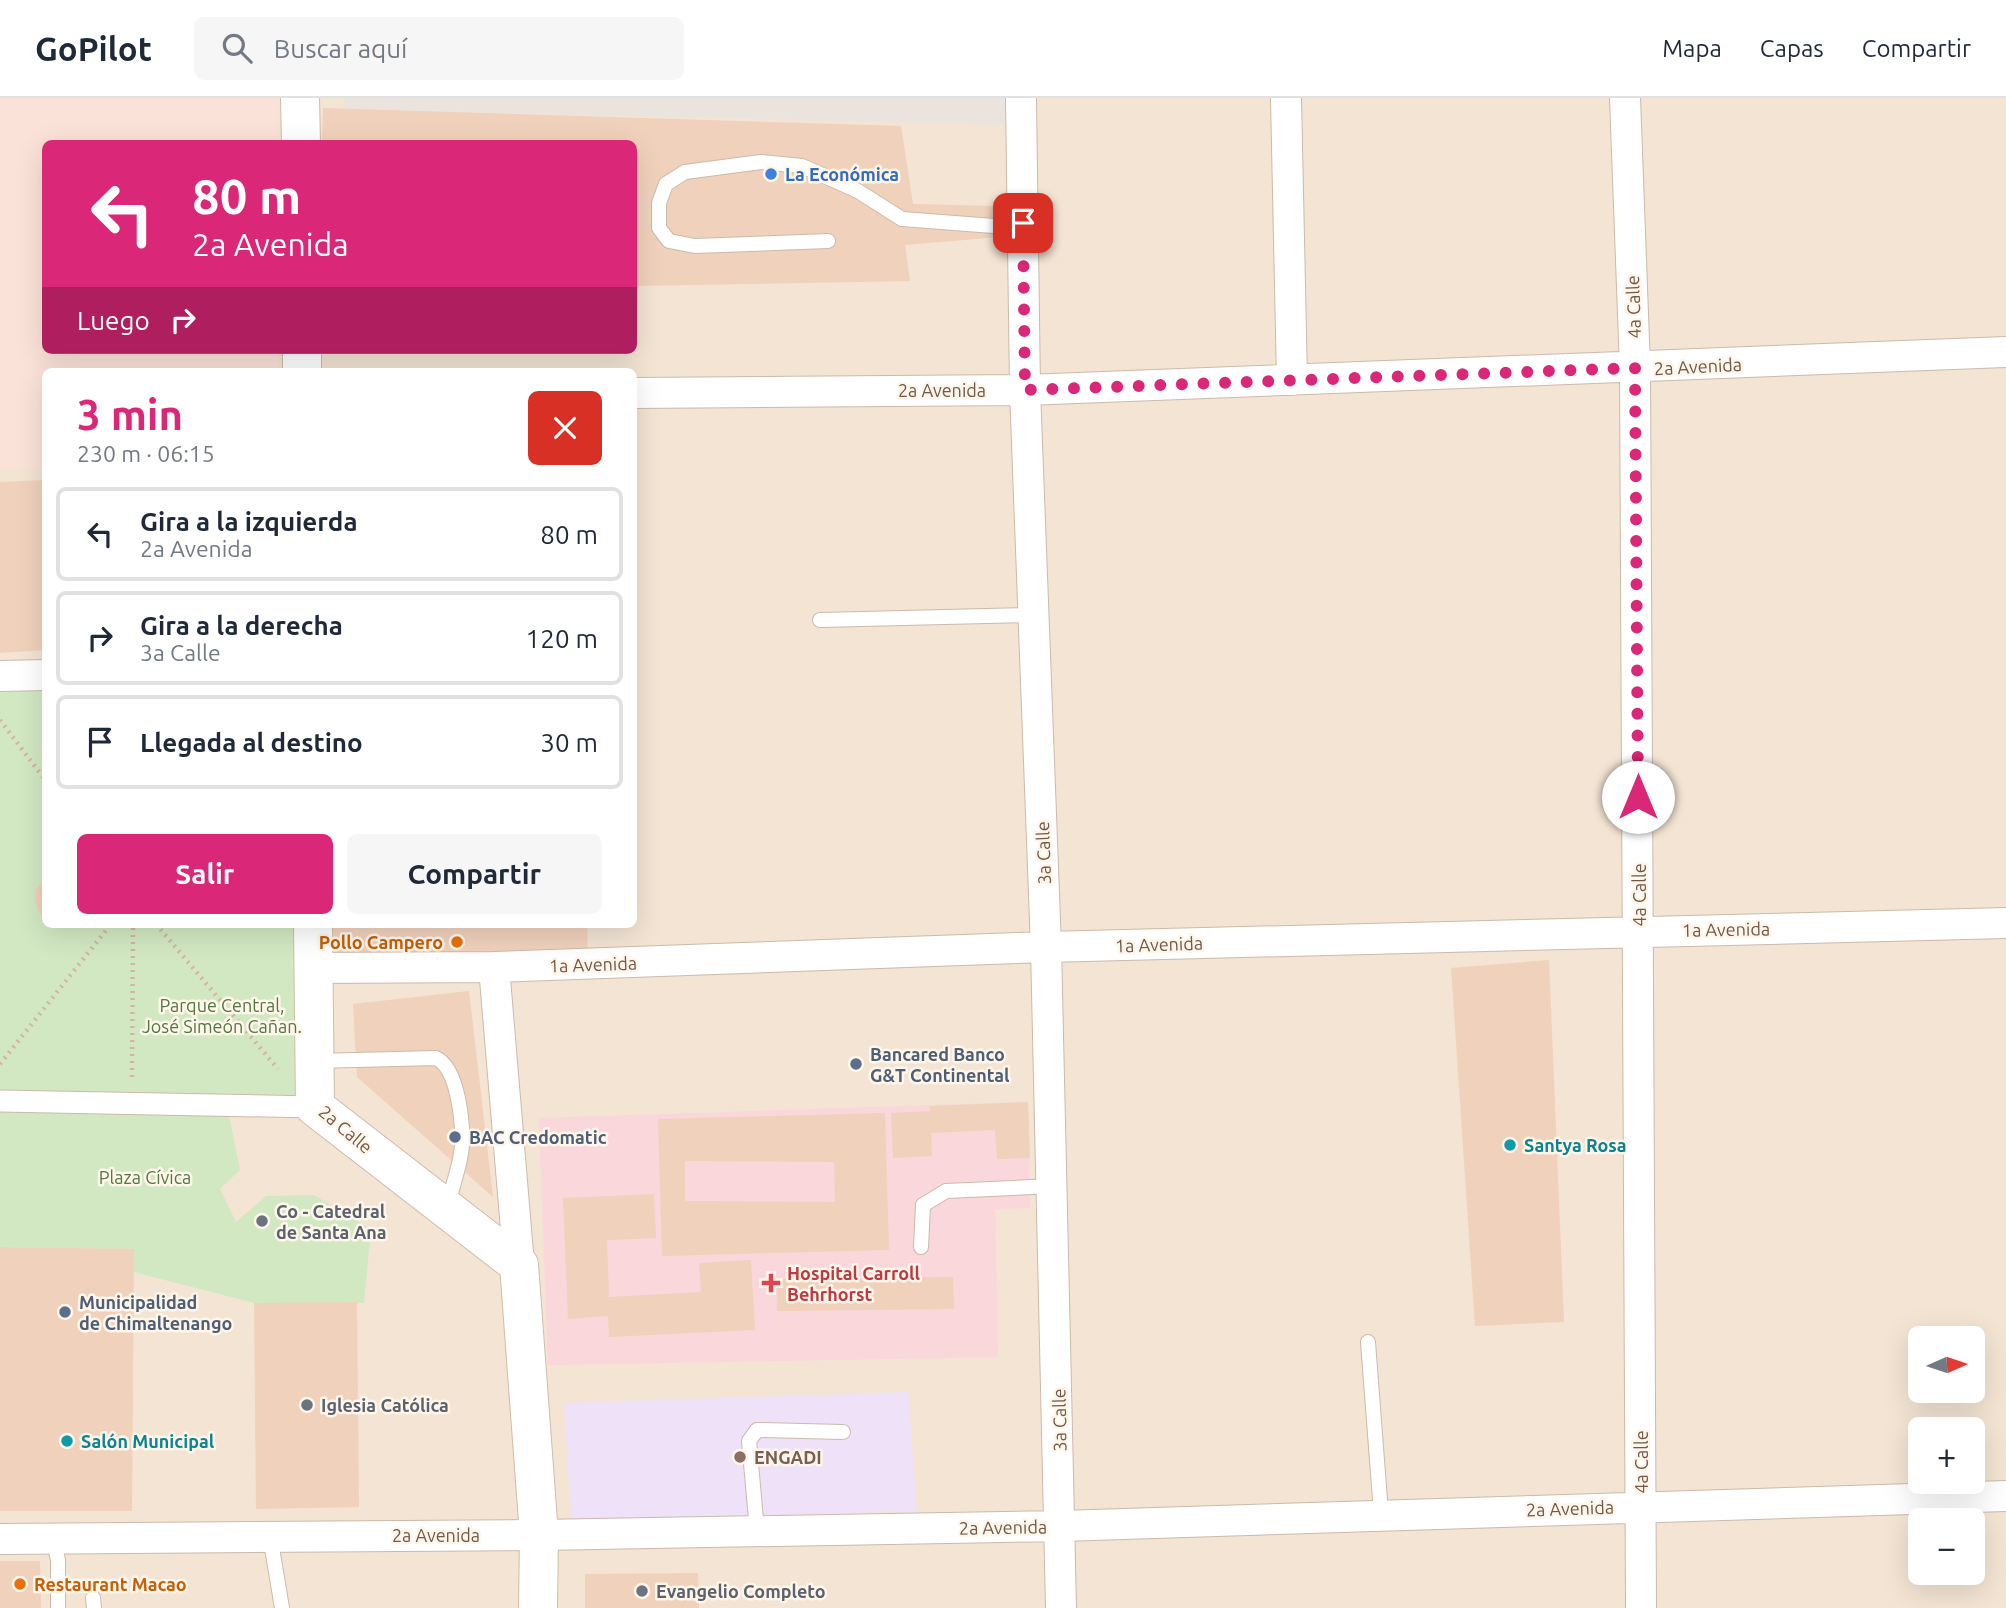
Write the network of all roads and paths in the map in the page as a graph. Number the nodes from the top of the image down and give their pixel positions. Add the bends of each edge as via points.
1 (300, 98) edge
2 (1021, 98) edge
3 (1286, 98) edge
4 (1625, 98) edge
5 (301, 140) edge
6 (1023, 223) junction
7 (828, 241) dead end
8 (2006, 352) edge
9 (1635, 368) junction
10 (1292, 380) junction
11 (1025, 390) junction
12 (637, 393) edge
13 (1033, 615) junction
14 (820, 620) dead end
15 (42, 675) edge
16 (0, 676) edge
17 (0, 720) edge
18 (42, 775) edge
19 (2006, 923) edge
20 (108, 928) edge
21 (133, 928) edge
22 (159, 928) edge
23 (313, 928) edge
24 (1639, 931) junction
25 (1046, 947) junction
26 (494, 967) junction
27 (313, 968) junction
28 (314, 1061) junction
29 (0, 1065) edge
30 (0, 1101) edge
31 (132, 1104) junction
32 (315, 1107) junction
33 (1053, 1185) junction
34 (447, 1209) junction
35 (921, 1247) dead end
36 (519, 1265) junction
37 (1368, 1342) dead end
38 (843, 1432) dead end
39 (2006, 1496) edge
40 (1641, 1505) junction
41 (1381, 1513) junction
42 (1061, 1526) junction
43 (757, 1531) junction
44 (539, 1535) junction
45 (270, 1536) junction
46 (53, 1538) junction
47 (0, 1539) edge
48 (58, 1608) edge
49 (282, 1608) edge
50 (538, 1608) edge
51 (1061, 1608) edge
52 (1641, 1608) edge

1 - 5 main road
2 - 6 street, 3a Calle
3 - 10 street
4 - 9 street, 4a Calle
6 - 7 lane via 1007,227 902,219 858,191 802,166 761,162 685,172 666,184 659,203 659,228 669,241 695,247
6 - 11 street, 3a Calle
8 - 9 street, 2a Avenida
9 - 10 street, 2a Avenida
9 - 24 street, 4a Calle
10 - 11 street, 2a Avenida
11 - 12 street, 2a Avenida
11 - 13 street, 3a Calle
13 - 14 lane
13 - 25 street, 3a Calle
15 - 16 street
17 - 18 path
19 - 24 street, 1a Avenida
20 - 29 path
21 - 31 path
22 - 32 path
23 - 27 main road, 2a Calle
24 - 25 street, 1a Avenida
24 - 40 street, 4a Calle
25 - 26 street, 1a Avenida
25 - 33 street, 3a Calle
26 - 27 street, 1a Avenida
26 - 36 street
27 - 28 main road, 2a Calle
28 - 32 main road, 2a Calle
28 - 34 lane via 436,1058 445,1062 452,1075 462,1146
30 - 31 street
31 - 32 street
32 - 34 main road, 2a Calle
33 - 35 lane via 946,1191 923,1205
33 - 42 street, 3a Calle
34 - 36 main road, 2a Calle
36 - 44 main road
37 - 41 lane
38 - 43 lane via 757,1430 752,1434
39 - 40 street, 2a Avenida
40 - 41 street, 2a Avenida
40 - 52 street, 4a Calle
41 - 42 street, 2a Avenida
42 - 43 street, 2a Avenida
42 - 51 street, 3a Calle
43 - 44 street, 2a Avenida
44 - 45 street, 2a Avenida
44 - 50 main road
45 - 46 street, 2a Avenida
45 - 49 lane
46 - 47 street, 2a Avenida
46 - 48 lane

